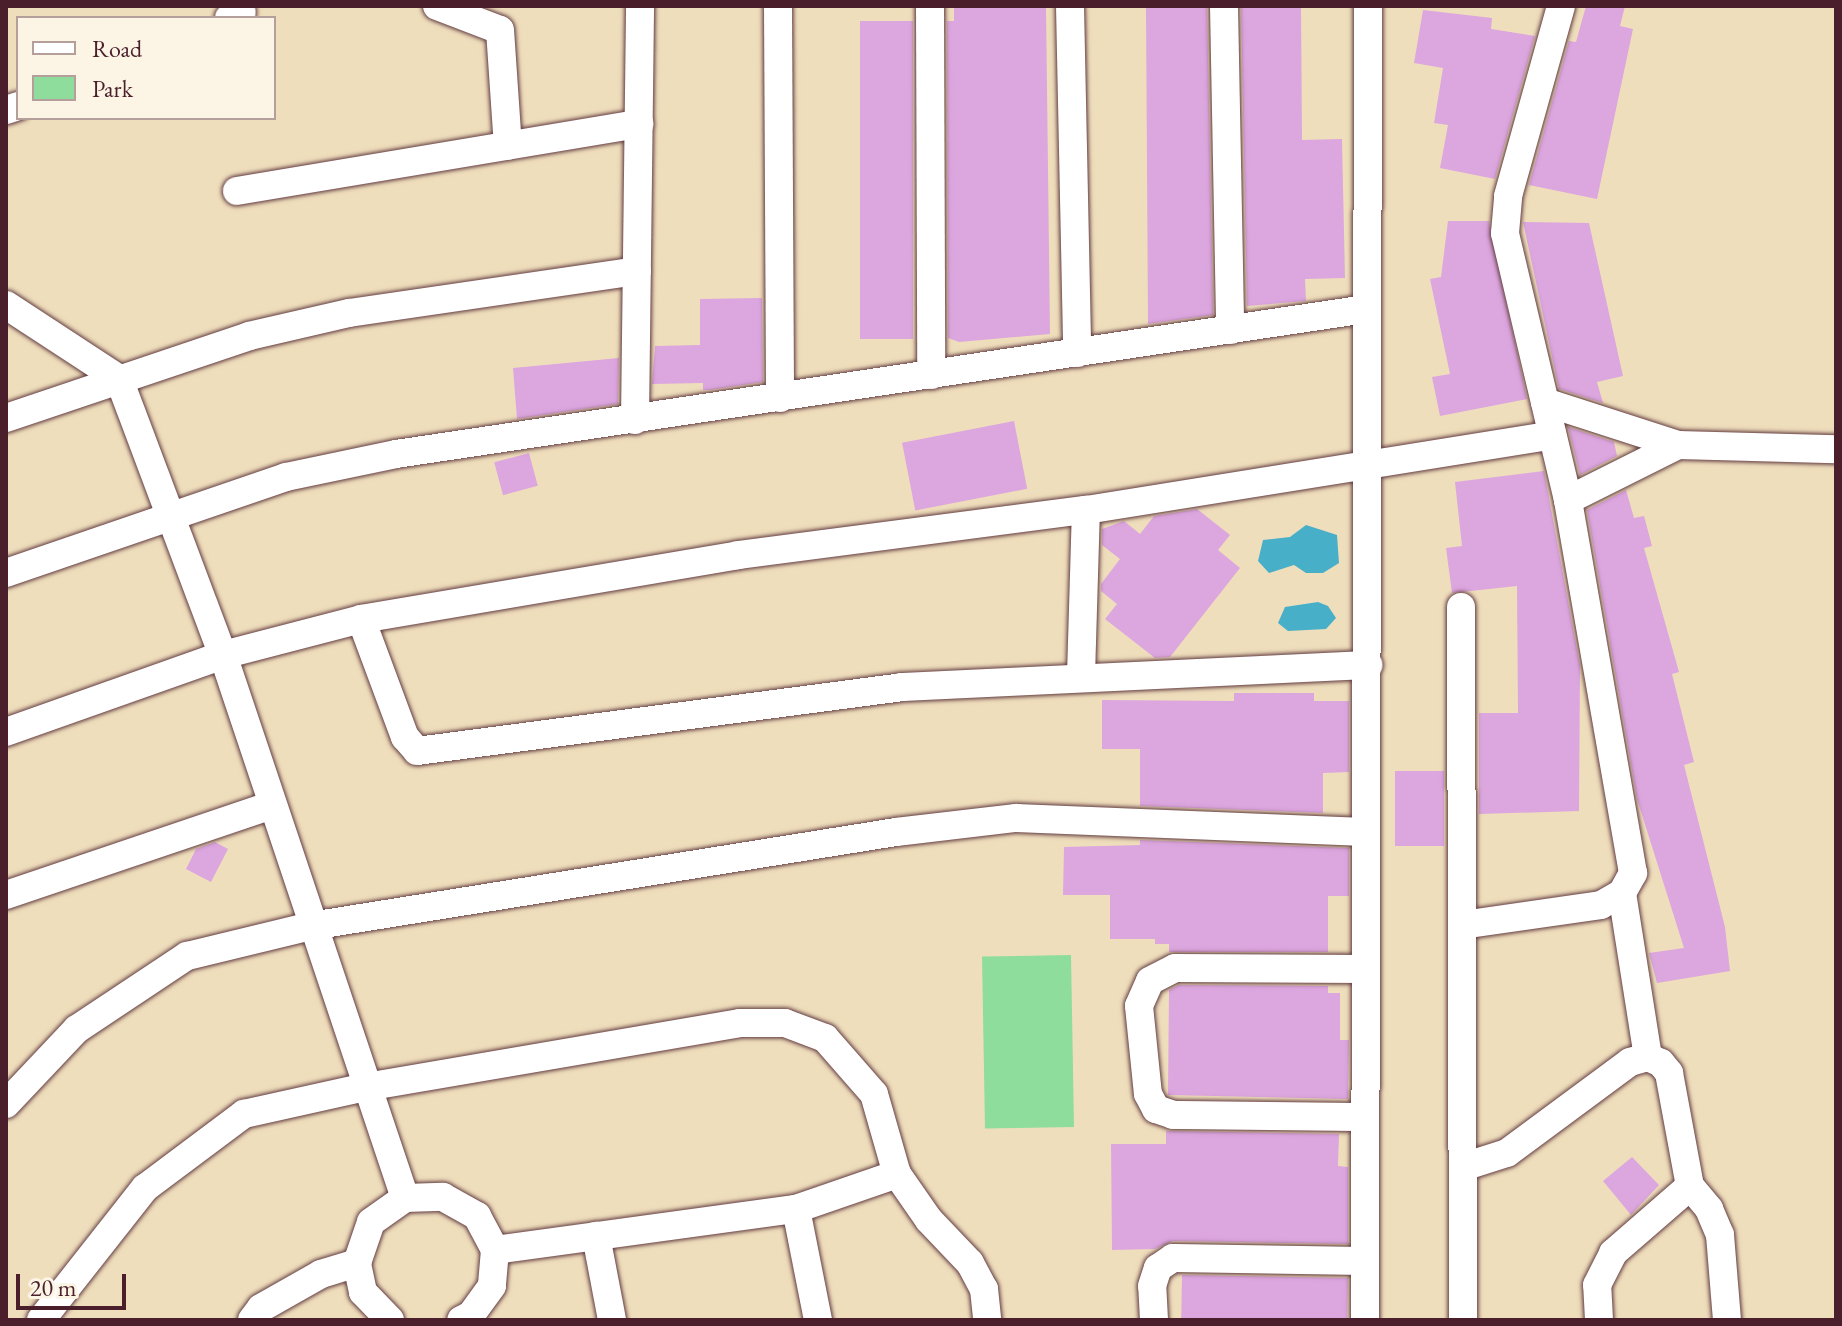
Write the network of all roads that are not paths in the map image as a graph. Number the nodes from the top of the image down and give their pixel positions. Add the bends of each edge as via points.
1 (437, 6) edge
2 (640, 6) edge
3 (778, 6) edge
4 (930, 6) edge
5 (1070, 6) edge
6 (1224, 6) edge
7 (1368, 6) edge
8 (1561, 6) edge
9 (639, 124) junction
10 (508, 146) junction
11 (237, 191) dead end
12 (637, 271) junction
13 (6, 305) edge
14 (1366, 309) junction
15 (1230, 330) junction
16 (1077, 353) junction
17 (931, 375) junction
18 (119, 379) junction
19 (780, 398) junction
20 (1545, 402) junction
21 (6, 418) edge
22 (635, 420) junction
23 (1552, 435) junction
24 (1678, 445) junction
25 (1836, 449) edge
26 (1366, 464) junction
27 (1568, 500) junction
28 (1086, 510) junction
29 (173, 515) junction
30 (6, 573) edge
31 (1461, 607) dead end
32 (361, 619) junction
33 (223, 655) junction
34 (1368, 665) junction
35 (1081, 676) junction
36 (6, 732) edge
37 (272, 805) junction
38 (1365, 832) junction
39 (1622, 893) junction
40 (6, 895) edge
41 (1462, 925) junction
42 (311, 926) junction
43 (1365, 969) junction
44 (1648, 1057) junction
45 (366, 1087) junction
46 (6, 1104) edge
47 (1365, 1117) junction
48 (1463, 1167) junction
49 (897, 1174) junction
50 (1690, 1186) junction
51 (405, 1198) junction
52 (796, 1209) junction
53 (596, 1236) junction
54 (495, 1250) junction
55 (1365, 1261) junction
56 (357, 1263) junction
57 (41, 1320) edge
58 (252, 1320) edge
59 (390, 1320) edge
60 (461, 1320) edge
61 (612, 1320) edge
62 (818, 1320) edge
63 (987, 1320) edge
64 (1154, 1320) edge
65 (1365, 1320) edge
66 (1463, 1320) edge
67 (1599, 1320) edge
68 (1727, 1320) edge

1 - 10 street via 500,30
2 - 9 street
3 - 19 street
4 - 17 street
5 - 16 street
6 - 15 street
7 - 14 street
8 - 20 street via 1508,196 1505,233
9 - 10 street
9 - 12 street
10 - 11 street
12 - 18 street via 349,313 249,336
12 - 22 street
13 - 18 street
14 - 15 street
14 - 26 street
15 - 16 street
16 - 17 street
17 - 19 street
18 - 21 street
18 - 29 street
19 - 22 street
20 - 23 street
20 - 24 street
22 - 29 street via 341,465 286,477
23 - 26 street
23 - 27 street
24 - 25 street
24 - 27 street
26 - 28 street
26 - 34 street
27 - 39 street via 1633,873
28 - 32 street via 738,555
28 - 35 street
29 - 30 street
29 - 33 street
31 - 41 street
32 - 33 street
32 - 35 street via 405,737 417,751 901,687
33 - 36 street
33 - 37 street
34 - 35 street
34 - 38 street
37 - 40 street
37 - 42 street
38 - 42 street via 1016,818 896,832
38 - 43 street
39 - 41 street via 1601,905
39 - 44 street
41 - 48 street
42 - 45 street
42 - 46 street via 187,956 77,1029
43 - 47 street
43 - 47 street via 1175,968 1150,981 1139,1006 1148,1094 1156,1109 1173,1115
44 - 48 street via 1630,1062 1507,1153
44 - 50 street via 1669,1073
45 - 49 street via 740,1023 785,1023 825,1038 874,1094
45 - 51 street
45 - 57 street via 244,1114 145,1188
47 - 55 street
48 - 66 street
49 - 52 street
49 - 63 street via 929,1220 970,1263 984,1289
50 - 67 street via 1613,1253 1597,1285
50 - 68 street via 1709,1209 1720,1235
51 - 54 street via 443,1197 477,1216
51 - 56 street via 371,1222
52 - 53 street
52 - 62 street
53 - 54 street
53 - 61 street
54 - 60 street via 492,1286 471,1315
55 - 64 street via 1173,1258 1158,1268 1152,1286
55 - 65 street
56 - 58 street via 321,1274 261,1308
56 - 59 street via 363,1292

